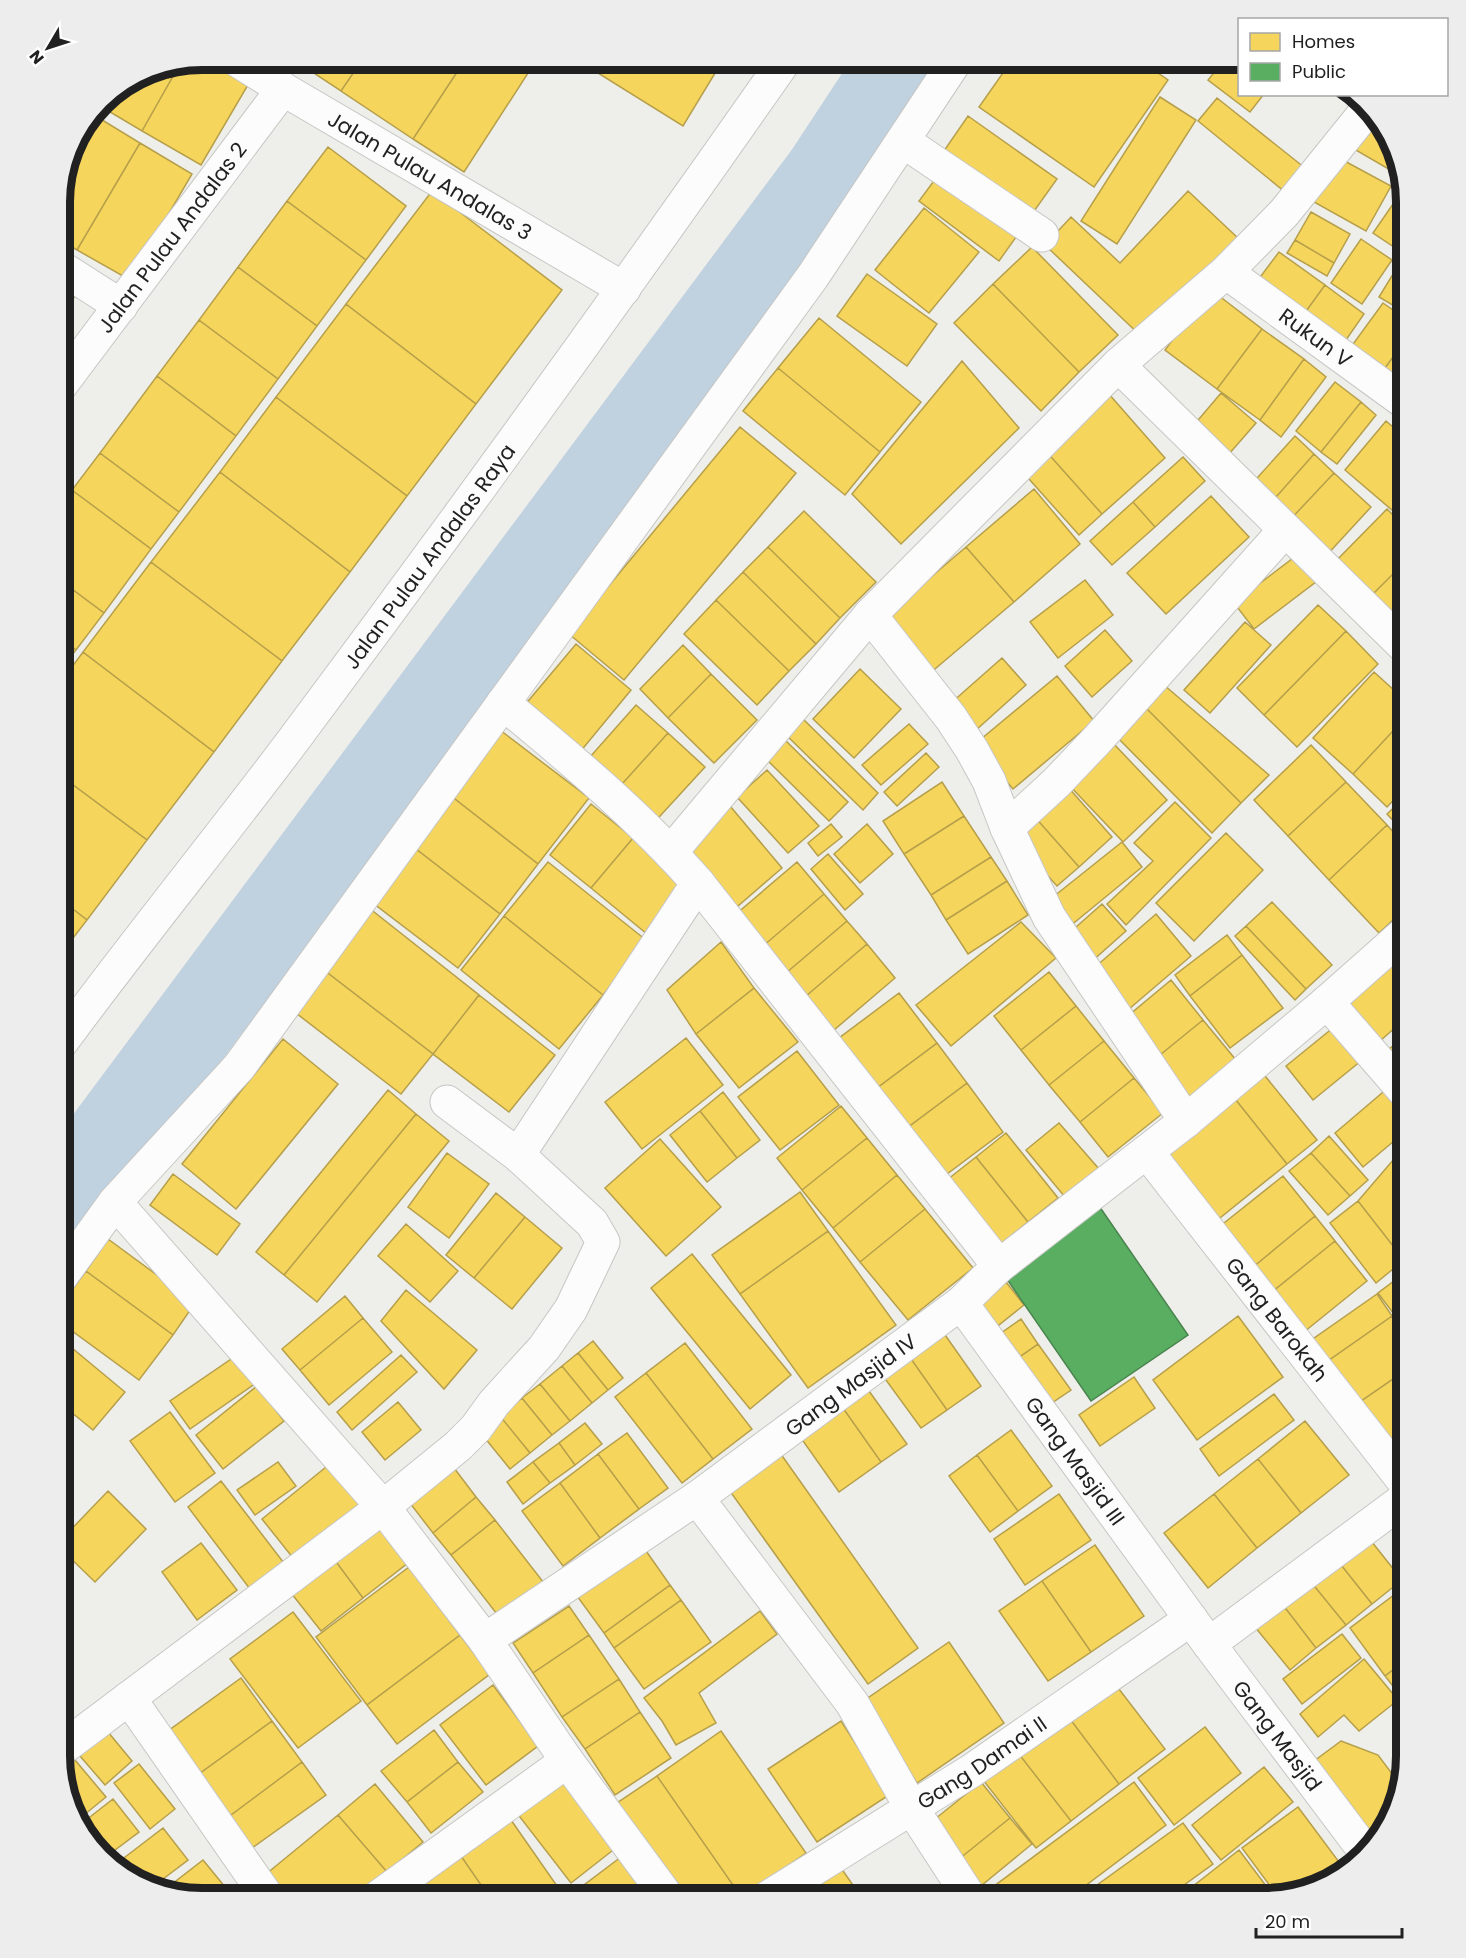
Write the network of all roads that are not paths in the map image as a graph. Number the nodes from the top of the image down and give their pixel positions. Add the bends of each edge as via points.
1 (253, 70) edge
2 (778, 71) edge
3 (949, 71) edge
4 (283, 89) junction
5 (1363, 116) edge
6 (903, 141) junction
7 (1042, 235) dead end
8 (1226, 272) junction
9 (71, 274) edge
10 (624, 289) junction
11 (121, 306) junction
12 (1118, 365) junction
13 (71, 372) edge
14 (1396, 396) edge
15 (1285, 530) junction
16 (870, 615) junction
17 (1396, 638) edge
18 (503, 703) junction
19 (1007, 828) junction
20 (671, 852) junction
21 (698, 883) junction
22 (1396, 941) edge
23 (1326, 1002) junction
24 (70, 1030) edge
25 (1396, 1082) edge
26 (447, 1102) dead end
27 (1186, 1121) junction
28 (1147, 1152) junction
29 (518, 1155) junction
30 (115, 1202) junction
31 (70, 1264) edge
32 (999, 1266) junction
33 (962, 1303) junction
34 (1396, 1472) edge
35 (696, 1498) junction
36 (1396, 1504) edge
37 (383, 1507) junction
38 (1200, 1631) junction
39 (485, 1640) junction
40 (129, 1698) junction
41 (70, 1742) edge
42 (567, 1761) junction
43 (911, 1807) junction
44 (1360, 1845) edge
45 (261, 1888) edge
46 (391, 1888) edge
47 (661, 1888) edge
48 (783, 1888) edge
49 (964, 1888) edge

1 - 4 street, Jalan Pulau Andalas 3
2 - 10 street, Jalan Pulau Andalas Raya
3 - 6 street
4 - 10 street, Jalan Pulau Andalas 3
4 - 11 street, Jalan Pulau Andalas 2
5 - 8 street via 1284,213
6 - 7 street
6 - 18 street via 813,276
8 - 12 street
8 - 14 street, Rukun V
9 - 11 street
10 - 24 street, Jalan Pulau Andalas Raya via 290,744
11 - 13 street, Jalan Pulau Andalas 2
12 - 15 street
12 - 16 street
15 - 17 street
15 - 19 street via 1089,749
16 - 19 street via 972,750
16 - 20 street
18 - 20 street via 578,764
18 - 30 street via 239,1067
19 - 27 street via 1049,917
20 - 21 street
21 - 29 street
21 - 32 street
22 - 23 street, Gang Masjid IV
23 - 25 street
23 - 27 street, Gang Masjid IV
26 - 29 street
27 - 28 street, Gang Masjid IV
28 - 32 street, Gang Masjid IV
28 - 34 street, Gang Barokah
29 - 37 street via 592,1223 603,1242 572,1309 544,1348 470,1434
30 - 31 street
30 - 37 street
32 - 33 street, Gang Masjid IV
33 - 35 street, Gang Masjid IV
33 - 38 street, Gang Masjid III
35 - 39 street, Gang Masjid IV
35 - 43 street via 852,1703
36 - 38 street, Gang Damai II
37 - 39 street
37 - 40 street
38 - 43 street, Gang Damai II
38 - 44 street, Gang Masjid
39 - 42 street
40 - 41 street
40 - 45 street
42 - 46 street
42 - 47 street
43 - 48 street, Gang Damai II
43 - 49 street

